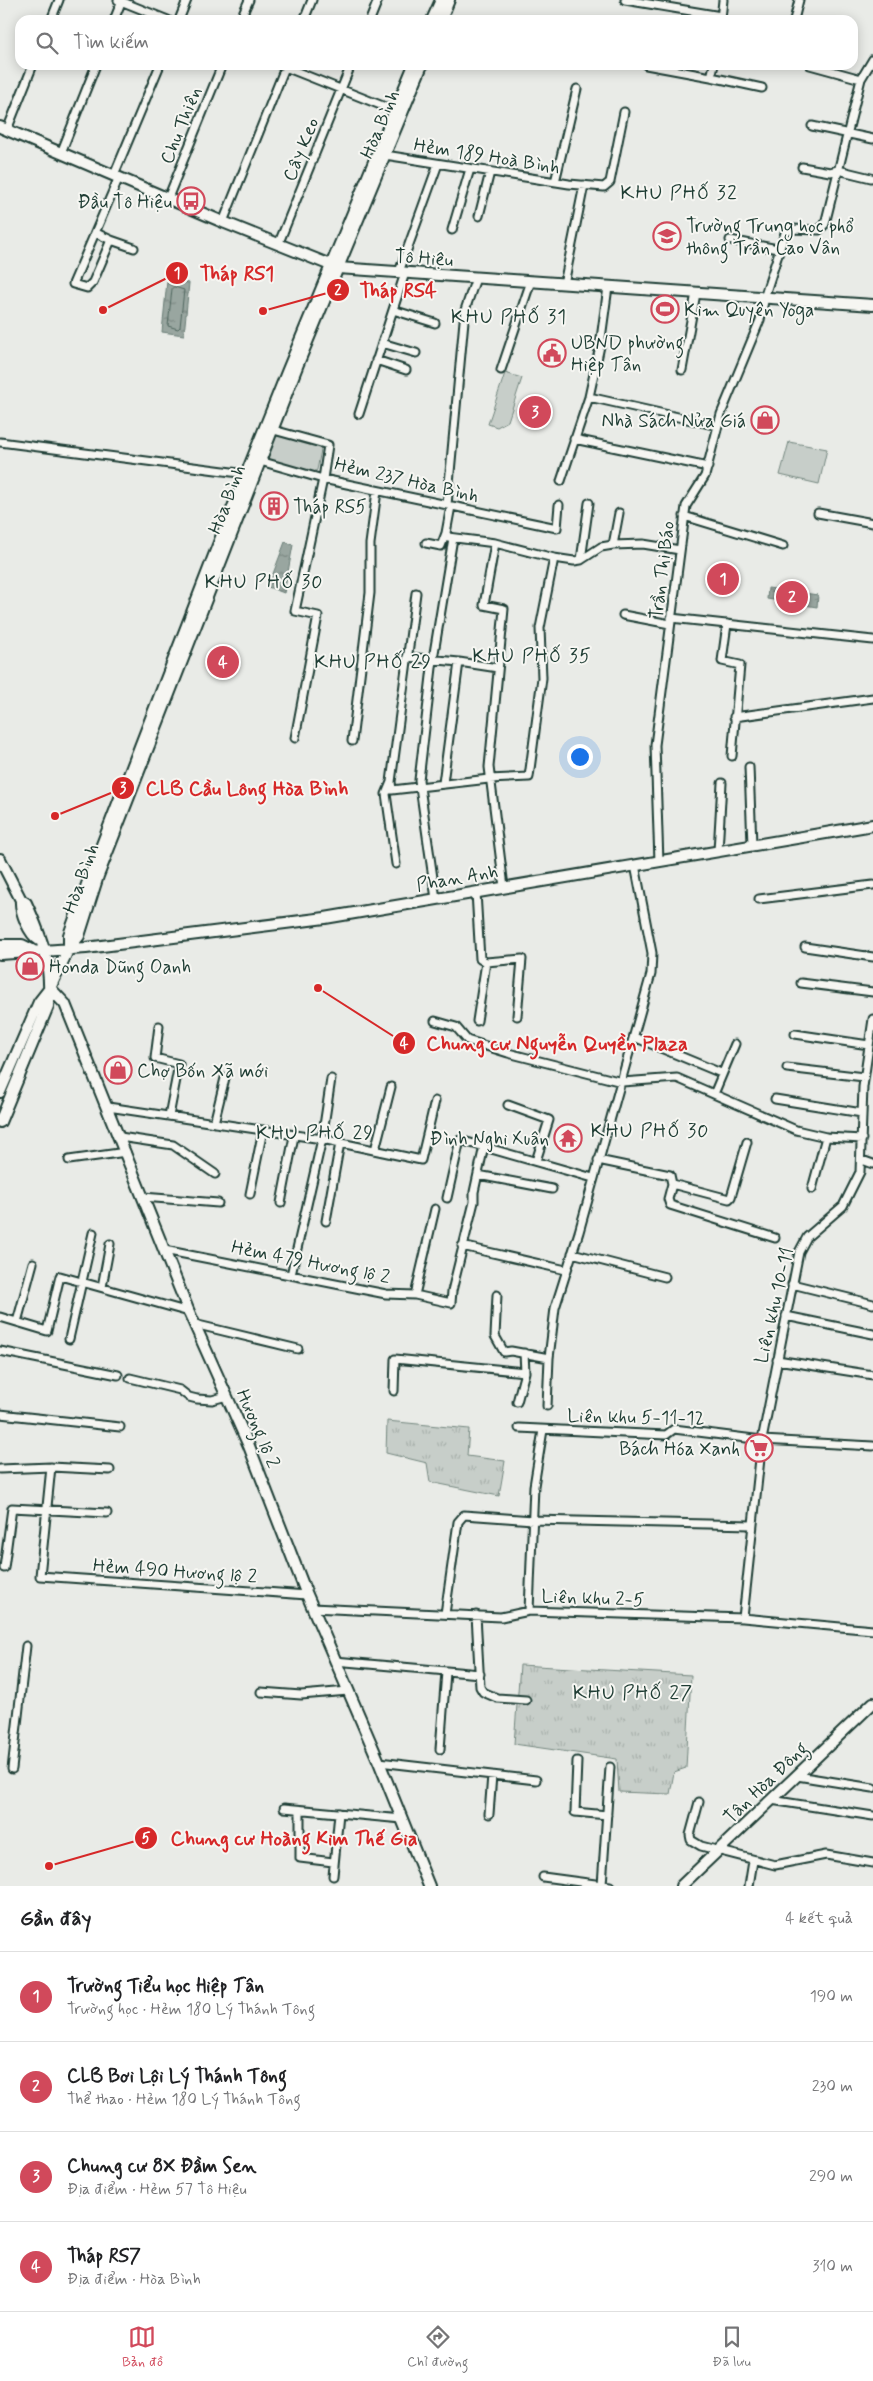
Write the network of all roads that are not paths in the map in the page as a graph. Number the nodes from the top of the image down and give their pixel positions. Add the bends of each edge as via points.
1 (59, 0) edge
2 (121, 0) edge
3 (187, 0) edge
4 (249, 0) edge
5 (312, 0) edge
6 (378, 0) edge
7 (440, 0) edge
8 (449, 0) edge
9 (625, 0) edge
10 (723, 0) edge
11 (799, 0) edge
12 (53, 15) edge
13 (116, 15) edge
14 (156, 15) edge
15 (181, 15) edge
16 (242, 15) edge
17 (306, 15) edge
18 (372, 15) edge
19 (434, 15) edge
20 (443, 15) edge
21 (705, 15) edge
22 (721, 15) edge
23 (795, 15) edge
24 (873, 59) edge
25 (31, 70) edge
26 (94, 70) edge
27 (158, 70) edge
28 (220, 70) edge
29 (282, 70) edge
30 (294, 70) edge
31 (349, 70) edge
32 (412, 70) edge
33 (420, 70) edge
34 (673, 70) edge
35 (713, 70) edge
36 (828, 70) edge
37 (711, 77) junction
38 (861, 79) junction
39 (762, 88) dead end
40 (341, 89) junction
41 (577, 89) dead end
42 (399, 112) junction
43 (624, 112) dead end
44 (812, 126) dead end
45 (4, 128) edge
46 (846, 133) junction
47 (873, 139) edge
48 (61, 153) junction
49 (385, 155) junction
50 (438, 164) junction
51 (802, 167) dead end
52 (470, 169) junction
53 (838, 170) junction
54 (490, 172) junction
55 (117, 176) junction
56 (871, 178) dead end
57 (555, 182) junction
58 (584, 185) junction
59 (168, 198) junction
60 (479, 216) dead end
61 (223, 222) junction
62 (452, 230) dead end
63 (96, 233) junction
64 (112, 240) junction
65 (730, 240) dead end
66 (278, 245) junction
67 (134, 248) dead end
68 (778, 249) junction
69 (334, 267) junction
70 (402, 273) junction
71 (476, 278) junction
72 (531, 281) junction
73 (564, 284) junction
74 (608, 287) junction
75 (696, 292) junction
76 (764, 297) junction
77 (873, 305) edge
78 (393, 310) junction
79 (435, 323) dead end
80 (382, 342) junction
81 (416, 353) dead end
82 (376, 360) junction
83 (406, 370) dead end
84 (501, 370) dead end
85 (682, 370) dead end
86 (589, 397) junction
87 (359, 414) dead end
88 (718, 426) junction
89 (269, 428) junction
90 (574, 439) junction
91 (0, 442) edge
92 (260, 461) junction
93 (708, 466) junction
94 (247, 474) junction
95 (323, 479) junction
96 (561, 482) dead end
97 (377, 491) junction
98 (589, 503) dead end
99 (559, 505) dead end
100 (449, 506) junction
101 (620, 513) dead end
102 (818, 513) dead end
103 (684, 516) junction
104 (873, 523) edge
105 (446, 533) junction
106 (453, 538) junction
107 (426, 543) dead end
108 (495, 543) junction
109 (613, 544) junction
110 (783, 546) dead end
111 (680, 550) junction
112 (554, 558) junction
113 (581, 560) junction
114 (416, 593) dead end
115 (623, 615) dead end
116 (671, 621) junction
117 (727, 624) junction
118 (873, 640) edge
119 (407, 657) junction
120 (433, 659) junction
121 (459, 662) junction
122 (498, 668) junction
123 (174, 672) junction
124 (873, 698) edge
125 (734, 717) junction
126 (295, 738) dead end
127 (352, 741) dead end
128 (732, 756) dead end
129 (749, 767) dead end
130 (489, 779) junction
131 (390, 782) junction
132 (443, 783) junction
133 (722, 783) dead end
134 (419, 786) junction
135 (873, 825) edge
136 (752, 845) junction
137 (718, 851) junction
138 (659, 862) junction
139 (1, 864) edge
140 (396, 864) dead end
141 (635, 865) junction
142 (873, 885) edge
143 (504, 887) junction
144 (476, 892) junction
145 (436, 899) junction
146 (759, 900) dead end
147 (0, 945) edge
148 (805, 947) dead end
149 (69, 948) junction
150 (32, 950) junction
151 (46, 951) junction
152 (0, 954) edge
153 (873, 957) edge
154 (486, 962) junction
155 (801, 983) dead end
156 (50, 988) junction
157 (873, 992) edge
158 (517, 1016) dead end
159 (873, 1019) edge
160 (435, 1021) dead end
161 (477, 1021) dead end
162 (159, 1026) dead end
163 (795, 1034) dead end
164 (634, 1037) junction
165 (735, 1044) dead end
166 (869, 1045) junction
167 (787, 1068) dead end
168 (721, 1073) junction
169 (864, 1077) junction
170 (225, 1078) dead end
171 (331, 1080) dead end
172 (622, 1082) junction
173 (391, 1087) dead end
174 (0, 1092) edge
175 (714, 1094) junction
176 (775, 1099) dead end
177 (435, 1101) dead end
178 (508, 1104) dead end
179 (108, 1107) junction
180 (862, 1113) junction
181 (169, 1116) junction
182 (0, 1122) edge
183 (214, 1123) junction
184 (262, 1130) junction
185 (294, 1136) junction
186 (120, 1137) junction
187 (826, 1137) junction
188 (322, 1139) junction
189 (862, 1139) junction
190 (747, 1142) dead end
191 (340, 1143) junction
192 (484, 1146) junction
193 (374, 1150) junction
194 (126, 1152) junction
195 (69, 1160) dead end
196 (598, 1160) junction
197 (862, 1160) junction
198 (536, 1161) junction
199 (873, 1164) edge
200 (215, 1174) dead end
201 (478, 1175) junction
202 (593, 1178) junction
203 (672, 1184) junction
204 (552, 1189) dead end
205 (812, 1189) dead end
206 (250, 1194) dead end
207 (143, 1197) junction
208 (447, 1198) dead end
209 (218, 1203) dead end
210 (281, 1203) dead end
211 (435, 1209) dead end
212 (326, 1221) dead end
213 (93, 1233) dead end
214 (775, 1238) dead end
215 (110, 1244) dead end
216 (462, 1246) junction
217 (164, 1250) junction
218 (572, 1253) junction
219 (33, 1263) dead end
220 (566, 1270) junction
221 (291, 1275) junction
222 (666, 1277) dead end
223 (83, 1282) junction
224 (792, 1284) junction
225 (102, 1287) junction
226 (415, 1295) junction
227 (497, 1295) dead end
228 (873, 1304) edge
229 (189, 1312) junction
230 (786, 1316) junction
231 (0, 1318) edge
232 (18, 1322) junction
233 (194, 1324) junction
234 (873, 1334) edge
235 (69, 1339) dead end
236 (298, 1349) dead end
237 (0, 1351) edge
238 (524, 1353) junction
239 (549, 1358) junction
240 (777, 1360) junction
241 (525, 1372) junction
242 (118, 1375) dead end
243 (873, 1375) edge
244 (130, 1378) dead end
245 (394, 1391) dead end
246 (227, 1396) junction
247 (518, 1402) dead end
248 (547, 1406) dead end
249 (0, 1414) edge
250 (120, 1427) dead end
251 (518, 1428) dead end
252 (543, 1430) junction
253 (762, 1440) junction
254 (873, 1446) edge
255 (51, 1467) junction
256 (0, 1469) edge
257 (110, 1470) dead end
258 (46, 1510) junction
259 (107, 1513) dead end
260 (533, 1520) junction
261 (752, 1525) junction
262 (4, 1568) dead end
263 (307, 1595) junction
264 (312, 1608) junction
265 (529, 1611) junction
266 (445, 1614) junction
267 (476, 1616) junction
268 (743, 1618) junction
269 (873, 1630) edge
270 (26, 1646) dead end
271 (335, 1661) junction
272 (446, 1672) junction
273 (480, 1674) junction
274 (348, 1691) junction
275 (261, 1692) dead end
276 (526, 1700) dead end
277 (873, 1703) edge
278 (440, 1749) dead end
279 (577, 1760) dead end
280 (379, 1762) junction
281 (610, 1767) dead end
282 (12, 1769) dead end
283 (492, 1775) junction
284 (797, 1776) junction
285 (536, 1780) dead end
286 (873, 1788) edge
287 (772, 1800) junction
288 (699, 1802) dead end
289 (284, 1808) dead end
290 (300, 1810) junction
291 (339, 1813) junction
292 (489, 1814) dead end
293 (607, 1815) junction
294 (873, 1816) edge
295 (402, 1820) junction
296 (717, 1852) junction
297 (753, 1861) junction
298 (333, 1862) junction
299 (873, 1863) edge
300 (333, 1876) dead end
301 (543, 1877) dead end
302 (602, 1885) edge
303 (429, 1886) edge
304 (610, 1886) edge
305 (681, 1886) edge
306 (749, 1886) edge

1 - 12 street
2 - 13 street
2 - 14 street
3 - 15 street
4 - 16 street
5 - 17 street
6 - 18 street
7 - 19 main road
8 - 20 main road
9 - 21 street
10 - 22 street
11 - 23 street
24 - 38 street
25 - 45 street
26 - 48 street
27 - 55 street
28 - 59 street, Chu Thiên
29 - 61 street
30 - 40 street
31 - 40 street, Cây Keo
32 - 42 main road, Hòa Bình
33 - 42 main road, Hòa Bình
34 - 37 street
35 - 37 street
36 - 38 street
37 - 39 street
38 - 46 street
40 - 42 street
40 - 66 street, Cây Keo
41 - 57 street
42 - 49 main road, Hòa Bình
42 - 69 main road, Hòa Bình
43 - 58 street, Hẻm 189 Hoà Bình via 608,185
44 - 46 street
45 - 48 main road, Tô Hiệu
46 - 47 street
46 - 53 street
48 - 55 main road, Tô Hiệu
49 - 50 street, Hẻm 189 Hoà Bình
49 - 69 main road, Hòa Bình
50 - 52 street, Hẻm 189 Hoà Bình
50 - 70 street
51 - 53 street via 830,172
52 - 54 street, Hẻm 189 Hoà Bình
52 - 62 street
53 - 56 street
53 - 68 street, Trần Thị Báo via 824,227 786,231
54 - 57 street, Hẻm 189 Hoà Bình
54 - 60 street
55 - 59 main road, Tô Hiệu
55 - 63 street
57 - 58 street, Hẻm 189 Hoà Bình
58 - 73 street
59 - 61 main road, Tô Hiệu
61 - 66 main road, Tô Hiệu
63 - 64 street
63 - 64 street via 73,284 87,288
64 - 67 street
65 - 68 street
66 - 69 main road, Tô Hiệu
68 - 76 street, Trần Thị Báo
69 - 70 main road, Tô Hiệu
69 - 89 main road, Hòa Bình
70 - 71 main road, Tô Hiệu
70 - 78 street
71 - 72 main road, Tô Hiệu
71 - 100 street via 465,310
72 - 73 main road, Tô Hiệu
72 - 84 street
73 - 74 main road, Tô Hiệu
74 - 75 main road, Tô Hiệu
74 - 86 street
75 - 76 main road, Tô Hiệu
75 - 85 street
76 - 77 main road, Tô Hiệu
76 - 88 street, Trần Thị Báo via 757,326
78 - 79 street
78 - 80 street
80 - 81 street
80 - 82 street
82 - 83 street
82 - 87 street
86 - 88 street
86 - 90 street
88 - 93 street, Trần Thị Báo
89 - 92 main road, Hòa Bình
89 - 94 main road, Hòa Bình
89 - 95 street, Hẻm 237 Hòa Bình via 328,445
90 - 93 street
90 - 96 street
91 - 94 street
92 - 95 street
92 - 123 main road, Hòa Bình
93 - 103 street, Trần Thị Báo via 700,486 688,500
94 - 123 main road, Hòa Bình
95 - 97 street, Hẻm 237 Hòa Bình
95 - 126 street via 294,611 318,616
97 - 100 street, Hẻm 237 Hòa Bình
97 - 127 street via 370,544 370,593
98 - 113 street
99 - 100 street, Hẻm 237 Hòa Bình via 557,528
100 - 105 street
101 - 109 street
102 - 104 street
103 - 110 street
103 - 111 street, Trần Thị Báo
105 - 106 street
105 - 107 street via 441,546
106 - 108 street
106 - 120 street
108 - 112 street
108 - 122 street via 484,605 504,609
109 - 111 street via 643,544
109 - 113 street via 601,547
111 - 116 street, Trần Thị Báo
112 - 113 street
112 - 130 street via 540,628 542,678 529,777
114 - 119 street
115 - 116 street
116 - 117 street
116 - 138 street, Trần Thị Báo via 655,745
117 - 118 street
117 - 125 street via 722,661 740,665
119 - 120 street
119 - 131 street
120 - 121 street
120 - 134 street
121 - 122 street
121 - 132 street
122 - 130 street
123 - 149 main road, Hòa Bình via 79,936
124 - 125 street
125 - 128 street
129 - 136 street
130 - 132 street
130 - 143 street
131 - 134 street via 392,790
131 - 140 street via 386,794
132 - 134 street
133 - 137 street
134 - 145 street
135 - 136 main road, Phan Anh
136 - 137 main road, Phan Anh
137 - 138 main road, Phan Anh
138 - 141 main road, Phan Anh
139 - 151 main road via 26,904
141 - 143 main road, Phan Anh
141 - 164 street via 652,963 649,988
142 - 146 street
143 - 144 main road, Phan Anh
144 - 145 main road, Phan Anh
144 - 154 street via 480,959
145 - 149 main road, Phan Anh via 236,931
147 - 150 main road via 22,945
148 - 153 street
149 - 151 main road, Phan Anh
149 - 156 main road, Hòa Bình
150 - 151 main road, Phan Anh
150 - 152 main road via 21,954
151 - 156 main road
154 - 158 street via 522,959
154 - 161 street
155 - 157 street
156 - 174 main road via 38,1002
156 - 179 main road, Hương lộ 2 via 65,1004
156 - 182 main road via 48,1006
159 - 166 street, Liên khu 10-11
160 - 172 street via 456,1026 467,1040
162 - 181 street via 155,1058 179,1064
163 - 166 street
164 - 168 street
164 - 172 street
165 - 168 street
166 - 169 street, Liên khu 10-11
167 - 169 street
168 - 175 street
169 - 180 street, Liên khu 10-11
170 - 183 street
171 - 188 street
172 - 175 street via 677,1078
172 - 196 street
173 - 193 street
175 - 187 street via 796,1130
176 - 180 street
177 - 193 street via 420,1160
178 - 198 street via 549,1120
179 - 181 street
179 - 186 main road, Hương lộ 2
180 - 189 street, Liên khu 10-11
181 - 183 street
183 - 184 street
184 - 185 street
184 - 206 street
185 - 188 street
185 - 210 street
186 - 194 main road, Hương lộ 2
186 - 200 street via 173,1145
187 - 189 street
187 - 205 street
188 - 191 street
188 - 221 street
189 - 197 street, Liên khu 10-11
190 - 203 street via 729,1199
191 - 193 street
191 - 212 street
192 - 198 street
192 - 201 street
192 - 208 street via 460,1140
194 - 195 street
194 - 207 main road, Hương lộ 2
196 - 202 street
196 - 203 street via 670,1175
197 - 199 street
197 - 224 street, Liên khu 10-11 via 860,1172 843,1206 807,1237 799,1252
198 - 202 street
201 - 204 street
201 - 216 street
202 - 218 street
203 - 214 street via 668,1199 670,1205
207 - 209 street
207 - 217 main road, Hương lộ 2
211 - 226 street
213 - 223 street
215 - 225 street
216 - 220 street
216 - 226 street, Hẻm 479 Hương lộ 2 via 451,1303
217 - 221 street, Hẻm 479 Hương lộ 2
217 - 229 main road, Hương lộ 2
218 - 220 street
218 - 222 street
219 - 232 street
220 - 239 street via 555,1308
221 - 226 street, Hẻm 479 Hương lộ 2 via 386,1294
223 - 225 street
223 - 232 street via 60,1276 47,1331
223 - 235 street
224 - 228 street
224 - 230 street, Liên khu 10-11
225 - 229 street
227 - 238 street via 495,1336 504,1352
229 - 233 main road, Hương lộ 2
230 - 234 street
230 - 240 street, Liên khu 10-11
231 - 232 street
233 - 236 street
233 - 246 main road, Hương lộ 2
237 - 242 street
238 - 239 street
238 - 241 street
239 - 248 street
240 - 243 street
240 - 253 street, Liên khu 10-11
241 - 245 street via 395,1360
241 - 247 street
244 - 246 street via 180,1390 197,1399
246 - 263 main road, Hương lộ 2
249 - 250 street
251 - 252 street, Liên khu 5-11-12
252 - 253 street, Liên khu 5-11-12 via 666,1435 674,1429
252 - 260 street via 534,1486
253 - 254 street, Liên khu 5-11-12
253 - 261 street, Liên khu 10-11
255 - 256 street
255 - 257 street
255 - 258 street
258 - 259 street
258 - 262 street via 12,1508
258 - 263 street, Hẻm 490 Hương lộ 2 via 40,1576
260 - 261 street
260 - 265 street
260 - 266 street via 464,1515 458,1522
261 - 268 street, Liên khu 10-11
263 - 264 main road, Hương lộ 2
264 - 266 street, Liên khu 2-5
264 - 271 main road, Hương lộ 2
265 - 267 street, Liên khu 2-5 via 501,1617
265 - 268 street, Liên khu 2-5
266 - 267 street, Liên khu 2-5
267 - 273 street
268 - 269 street, Liên khu 2-5
270 - 282 street
271 - 272 street
271 - 274 main road, Hương lộ 2
272 - 273 street
272 - 278 street
273 - 276 street via 482,1692
274 - 275 street via 301,1695
274 - 280 main road, Hương lộ 2
277 - 284 main road, Tân Hòa Đông
279 - 293 street via 575,1812
280 - 283 street
280 - 295 main road, Hương lộ 2
281 - 293 street
283 - 285 street
283 - 292 street
284 - 286 street
284 - 287 main road, Tân Hòa Đông
287 - 294 street
287 - 296 main road, Tân Hòa Đông
288 - 296 street via 691,1840
289 - 290 street
290 - 291 street
290 - 298 street via 300,1858
291 - 295 street
291 - 298 street
293 - 302 street
295 - 303 main road, Hương lộ 2
296 - 297 street
296 - 305 main road, Tân Hòa Đông
297 - 299 street via 775,1865 826,1856
297 - 306 street
298 - 300 street
301 - 302 street
302 - 304 street

